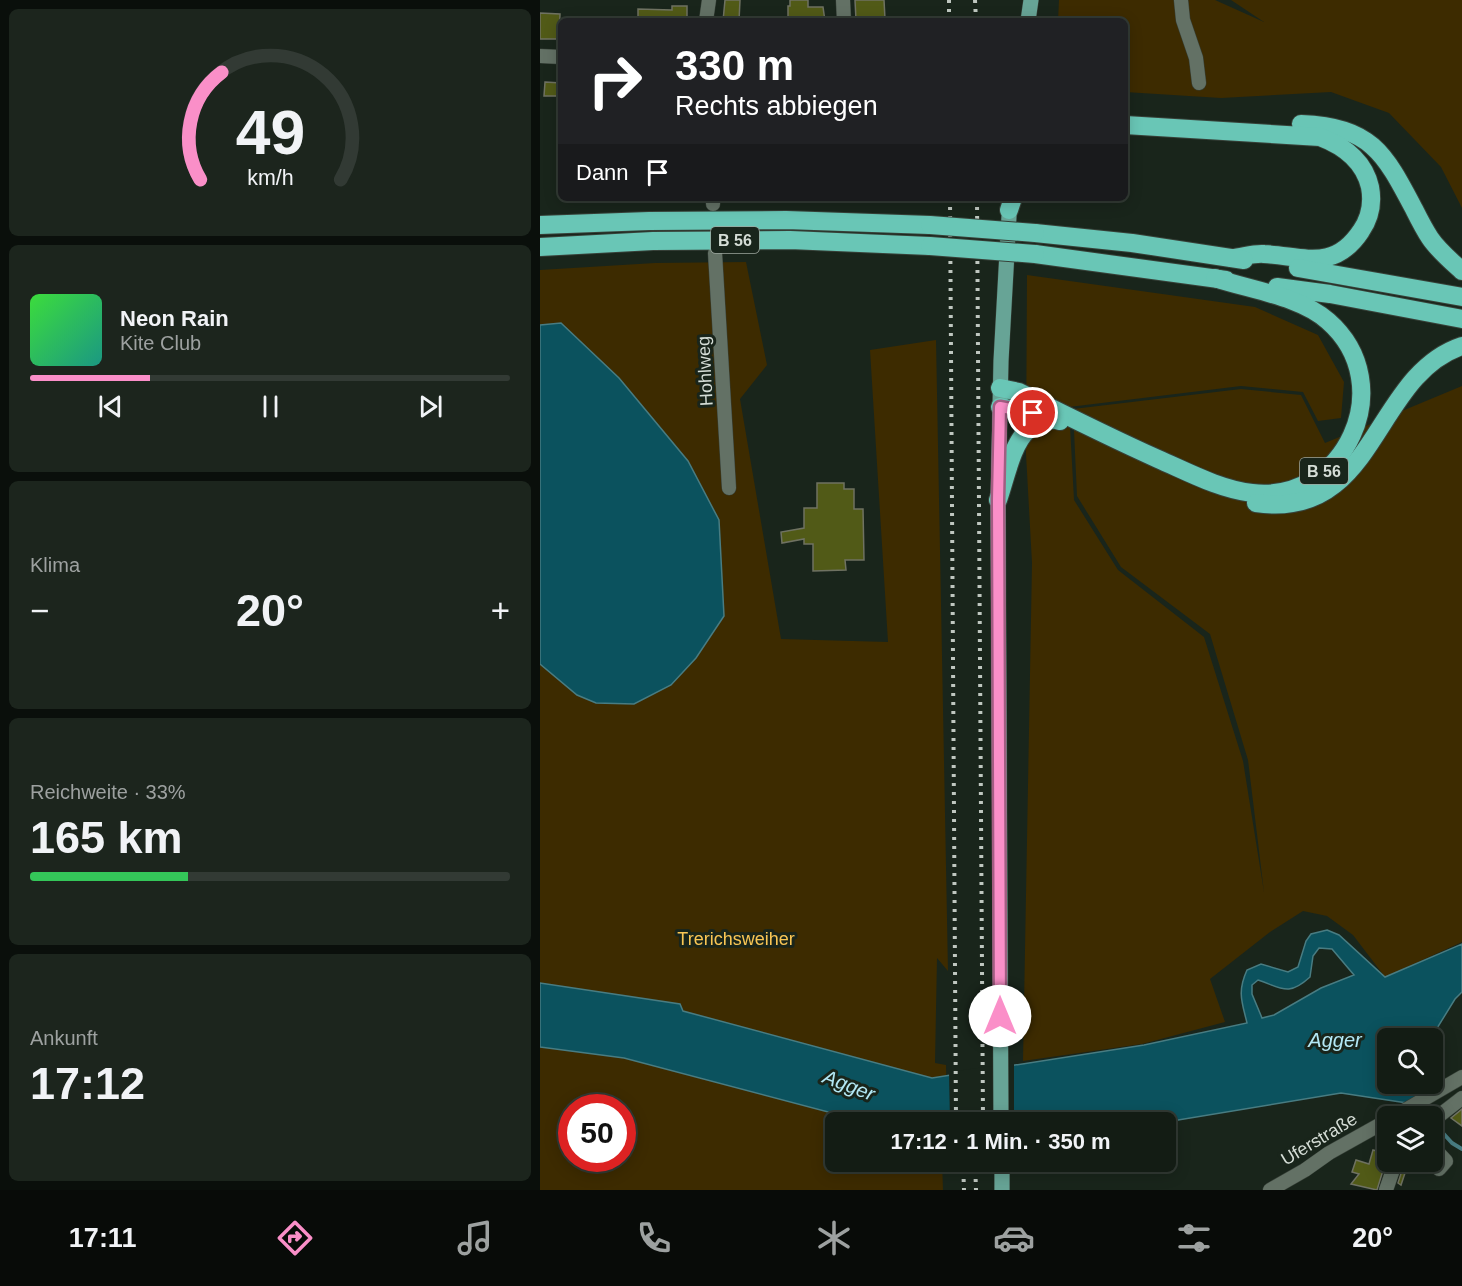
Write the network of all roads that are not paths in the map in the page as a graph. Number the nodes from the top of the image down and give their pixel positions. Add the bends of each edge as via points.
1 (709, 0) edge
2 (843, 0) edge
3 (1031, 0) edge
4 (1181, 0) edge
5 (706, 18) edge
6 (844, 18) edge
7 (1028, 18) edge
8 (540, 56) edge
9 (558, 57) edge
10 (1199, 83) dead end
11 (1128, 114) edge
12 (1128, 125) edge
13 (1010, 202) edge
14 (540, 225) edge
15 (540, 247) edge
16 (715, 253) dead end
17 (1232, 258) junction
18 (1462, 271) edge
19 (1215, 278) junction
20 (1462, 297) edge
21 (1462, 319) edge
22 (1462, 346) edge
23 (1000, 388) junction
24 (1000, 407) junction
25 (1054, 419) junction
26 (729, 488) dead end
27 (998, 500) junction
28 (1462, 1077) edge
29 (1462, 1098) edge
30 (1413, 1106) edge
31 (1001, 1112) edge
32 (1443, 1112) edge
33 (1377, 1124) edge
34 (1002, 1172) edge
35 (1392, 1172) edge
36 (1002, 1190) edge
37 (1270, 1190) edge
38 (1386, 1190) edge

1 - 5 street
2 - 6 street
3 - 7 main road
4 - 10 street
8 - 9 street
11 - 18 highway via 1317,124 1363,138 1381,153 1394,172 1430,238
12 - 17 highway via 1320,137 1352,154 1364,170 1371,207 1366,225 1341,251 1324,259 1262,253
13 - 23 main road
14 - 17 highway, B 56, bridge via 786,220 930,225 1132,243
15 - 19 highway, B 56, bridge via 653,240 930,246 1035,254
16 - 26 street, Hohlweg
17 - 20 highway, B 56
19 - 21 highway, B 56 via 1330,294
19 - 23 highway, B 56 via 1298,302 1327,320 1345,339 1360,369 1359,421 1351,437 1342,454 1321,474 1300,486 1272,493 1232,489 1200,478 1019,392
22 - 25 highway via 1422,370 1346,475 1324,493 1295,503 1268,505 1238,500
23 - 24 main road
24 - 25 highway
24 - 27 main road
25 - 27 highway via 1026,431 1021,438
27 - 31 main road
28 - 30 street, Uferstraße
29 - 32 street
33 - 37 street, Uferstraße via 1350,1133
34 - 36 main road
35 - 38 street

